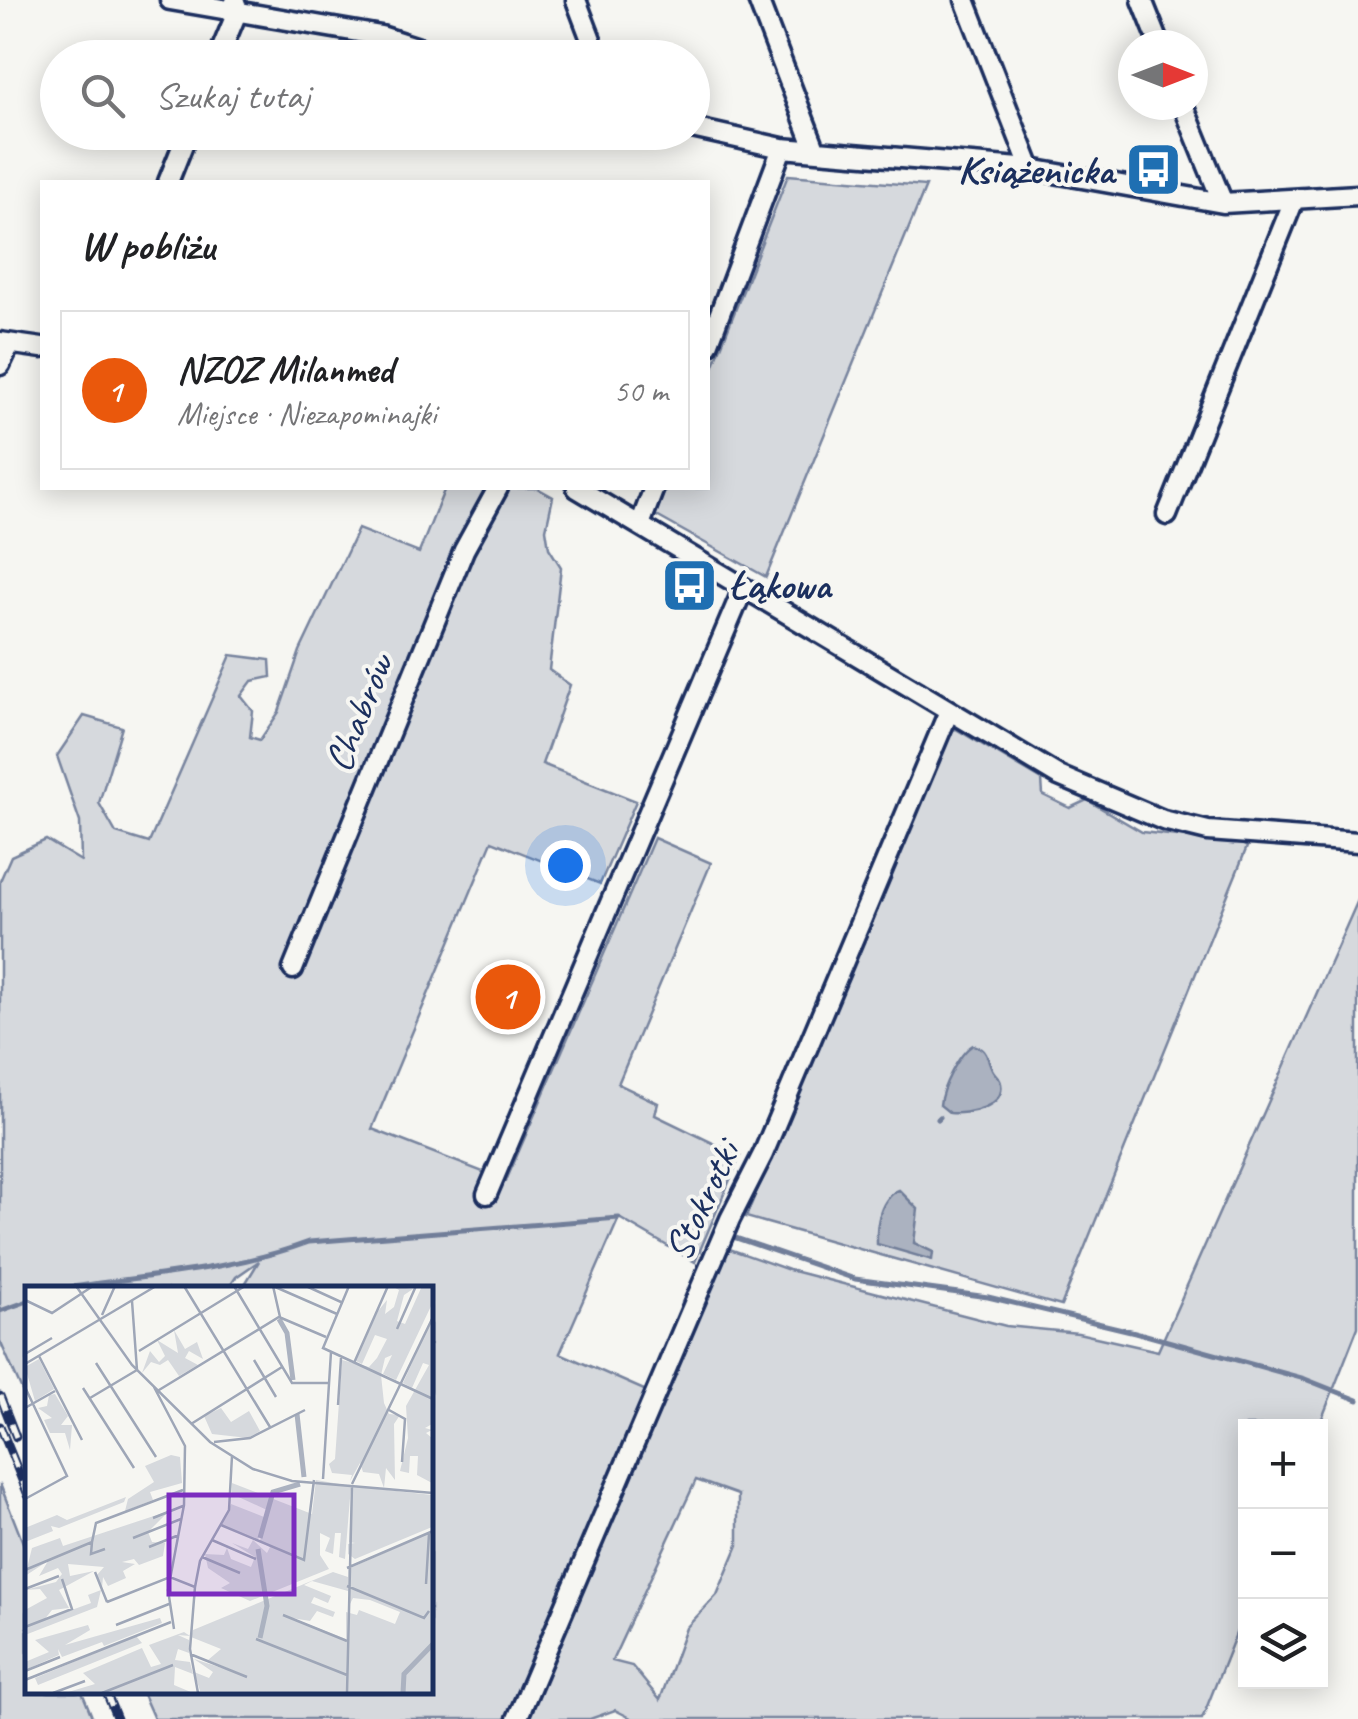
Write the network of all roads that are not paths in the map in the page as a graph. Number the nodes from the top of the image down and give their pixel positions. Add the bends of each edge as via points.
1 (170, 0) edge
2 (576, 0) edge
3 (758, 0) edge
4 (965, 0) edge
5 (1142, 0) edge
6 (236, 5) edge
7 (1154, 30) edge
8 (224, 40) edge
9 (393, 40) edge
10 (591, 40) edge
11 (1190, 120) edge
12 (710, 132) edge
13 (782, 148) junction
14 (181, 150) edge
15 (816, 152) junction
16 (1032, 169) junction
17 (169, 180) edge
18 (1358, 195) edge
19 (1294, 200) junction
20 (1223, 203) junction
21 (710, 341) edge
22 (5, 343) edge
23 (40, 348) edge
24 (0, 365) edge
25 (497, 490) edge
26 (581, 490) edge
27 (653, 490) edge
28 (1167, 515) dead end
29 (641, 522) junction
30 (744, 589) junction
31 (949, 711) junction
32 (1358, 842) edge
33 (293, 969) dead end
34 (487, 1194) dead end
35 (516, 1719) edge

1 - 6 street
2 - 10 street
3 - 15 street
4 - 16 street
5 - 7 street
6 - 8 street
6 - 9 street
11 - 20 street
12 - 13 street
13 - 15 street
13 - 21 street
14 - 17 street
15 - 16 street
16 - 20 street
18 - 19 street
19 - 20 street
19 - 28 street
22 - 23 street
22 - 24 street
25 - 33 street, Chabrów via 464,550
26 - 29 street
27 - 29 street
29 - 30 street
30 - 31 street
30 - 34 street
31 - 32 street via 1059,776 1162,820 1208,831
31 - 35 street, Stokrotki

